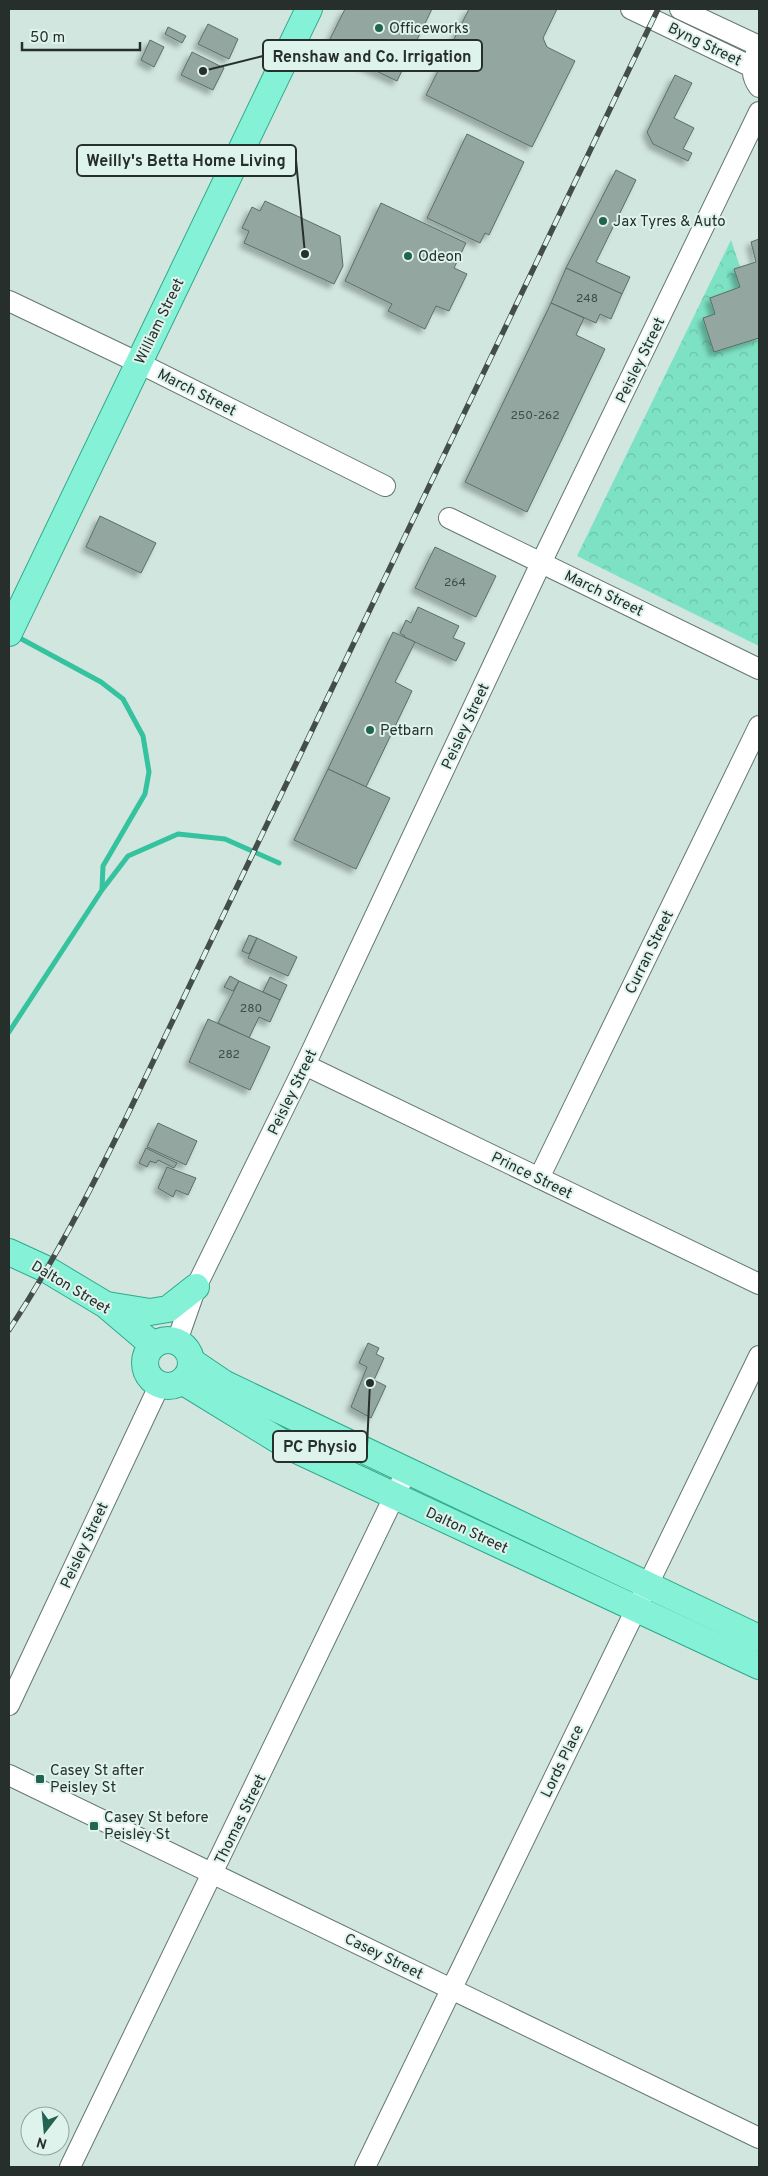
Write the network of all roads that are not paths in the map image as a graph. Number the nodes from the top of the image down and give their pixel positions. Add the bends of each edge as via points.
1 (309, 9) edge
2 (631, 9) edge
3 (680, 9) edge
4 (759, 46) edge
5 (756, 59) edge
6 (759, 87) edge
7 (759, 112) edge
8 (9, 301) edge
9 (139, 363) junction
10 (385, 486) dead end
11 (449, 518) dead end
12 (541, 563) junction
13 (13, 625) edge
14 (759, 669) edge
15 (759, 726) edge
16 (305, 1065) junction
17 (539, 1178) junction
18 (9, 1252) edge
19 (759, 1284) edge
20 (196, 1287) junction
21 (106, 1305) junction
22 (759, 1356) edge
23 (172, 1362) junction
24 (407, 1470) junction
25 (395, 1497) junction
26 (648, 1585) junction
27 (637, 1608) junction
28 (759, 1638) edge
29 (759, 1666) edge
30 (9, 1705) edge
31 (9, 1775) edge
32 (213, 1874) junction
33 (452, 1989) junction
34 (759, 2138) edge
35 (70, 2167) edge
36 (365, 2167) edge

1 - 9 main road, William Street
2 - 5 street, Byng Street
3 - 4 street, Byng Street
5 - 6 street via 753,75
7 - 12 street, Peisley Street
8 - 9 street, March Street
9 - 10 street, March Street
9 - 13 main road, William Street
11 - 12 street, March Street
12 - 14 street, March Street
12 - 16 street, Peisley Street
15 - 17 street, Curran Street
16 - 17 street, Prince Street
16 - 20 street, Peisley Street
17 - 19 street, Prince Street
18 - 21 main road, Dalton Street via 46,1269
20 - 21 main road via 168,1309 150,1312
20 - 23 street, Peisley Street
21 - 23 main road, Dalton Street
22 - 26 street, Lords Place
23 - 24 main road, Dalton Street via 226,1384
23 - 25 main road, Dalton Street via 288,1446
23 - 30 street, Peisley Street
24 - 25 street, Thomas Street
24 - 26 main road, Dalton Street
25 - 27 main road, Dalton Street
25 - 32 street, Thomas Street
26 - 27 street, Lords Place
26 - 28 main road, Dalton Street
27 - 29 main road, Dalton Street
27 - 33 street, Lords Place
31 - 32 street, Casey Street
32 - 33 street, Casey Street
32 - 35 street, Thomas Street
33 - 34 street, Casey Street
33 - 36 street, Lords Place

